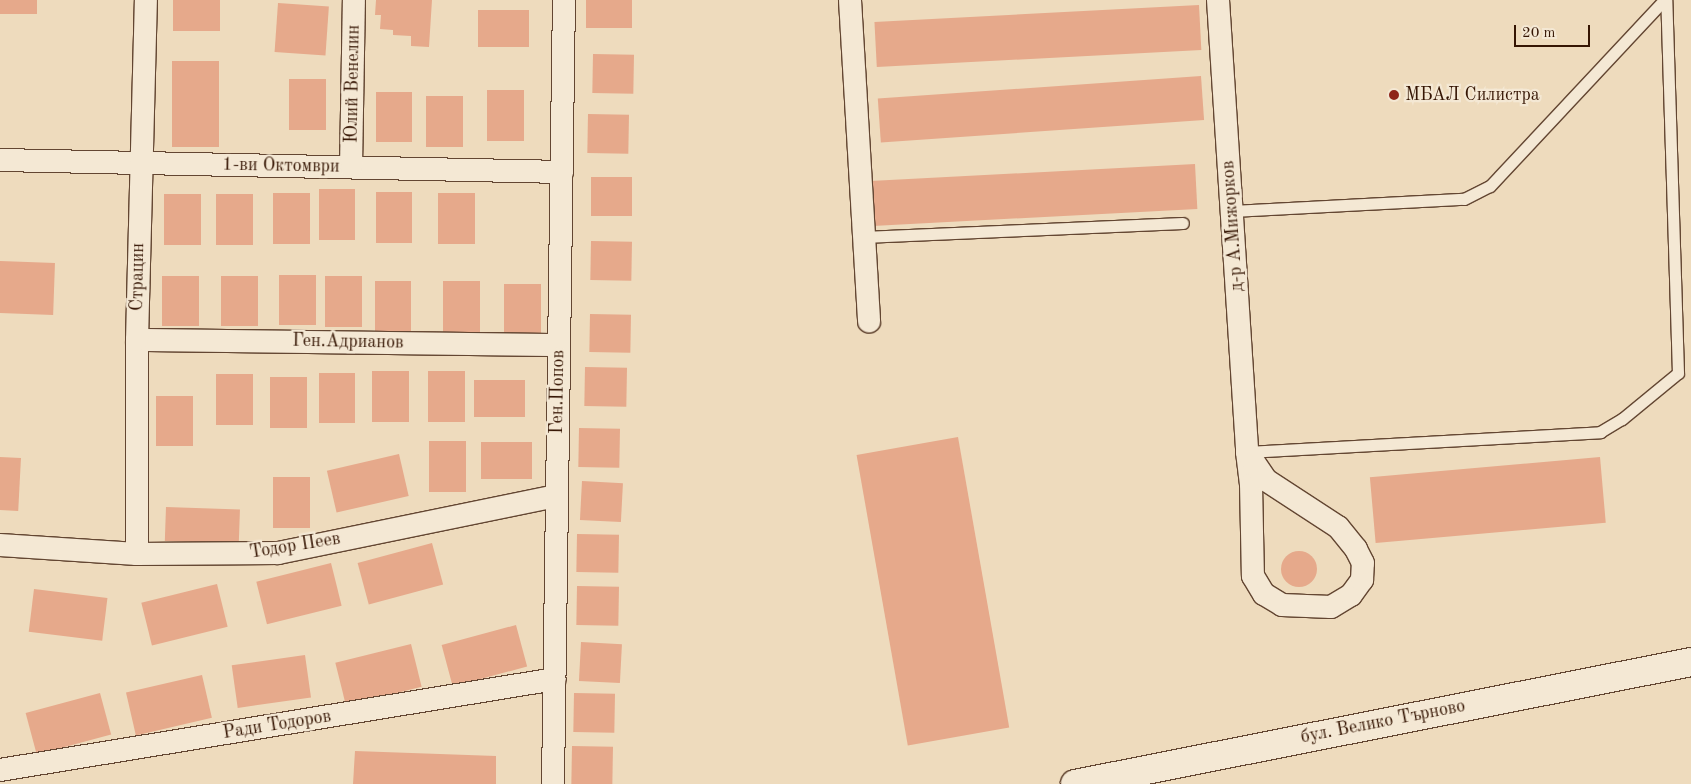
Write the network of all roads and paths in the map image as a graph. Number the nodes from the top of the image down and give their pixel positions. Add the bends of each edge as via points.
1 (146, 0) edge
2 (354, 0) edge
3 (564, 0) edge
4 (850, 0) edge
5 (1218, 0) edge
6 (1665, 0) edge
7 (0, 160) edge
8 (141, 163) junction
9 (352, 167) junction
10 (562, 172) junction
11 (1232, 211) junction
12 (1183, 223) dead end
13 (863, 237) junction
14 (868, 321) dead end
15 (137, 340) junction
16 (560, 345) junction
17 (1247, 452) junction
18 (556, 496) junction
19 (0, 545) edge
20 (137, 554) junction
21 (1691, 662) edge
22 (555, 679) junction
23 (0, 770) edge
24 (553, 784) edge
25 (1076, 784) edge

1 - 8 street, Страцин
2 - 9 street, Юлий Венелин
3 - 10 street, Ген.Попов
4 - 13 street
5 - 11 street, д-р А.Мижорков
6 - 11 lane via 1490,186 1464,199
6 - 17 lane via 1678,373 1622,419 1600,432
7 - 8 street, 1-ви Октомври
8 - 9 street, 1-ви Октомври
8 - 15 street, Страцин
9 - 10 street, 1-ви Октомври
10 - 16 street, Ген.Попов
11 - 17 street, д-р А.Мижорков
12 - 13 lane
13 - 14 street
15 - 16 street, Ген.Адрианов
15 - 20 street, Страцин
16 - 18 street, Ген.Попов
17 - 17 street, д-р А.Мижорков via 1254,576 1264,594 1282,605 1304,608 1331,607 1351,595 1362,580 1363,563 1356,549 1338,528 1266,480
18 - 20 street, Тодор Пеев via 278,553
18 - 22 street, Ген.Попов
19 - 20 street, Тодор Пеев
21 - 25 main road, бул. Велико Търново
22 - 23 street, Ради Тодоров
22 - 24 street, Ген.Попов

